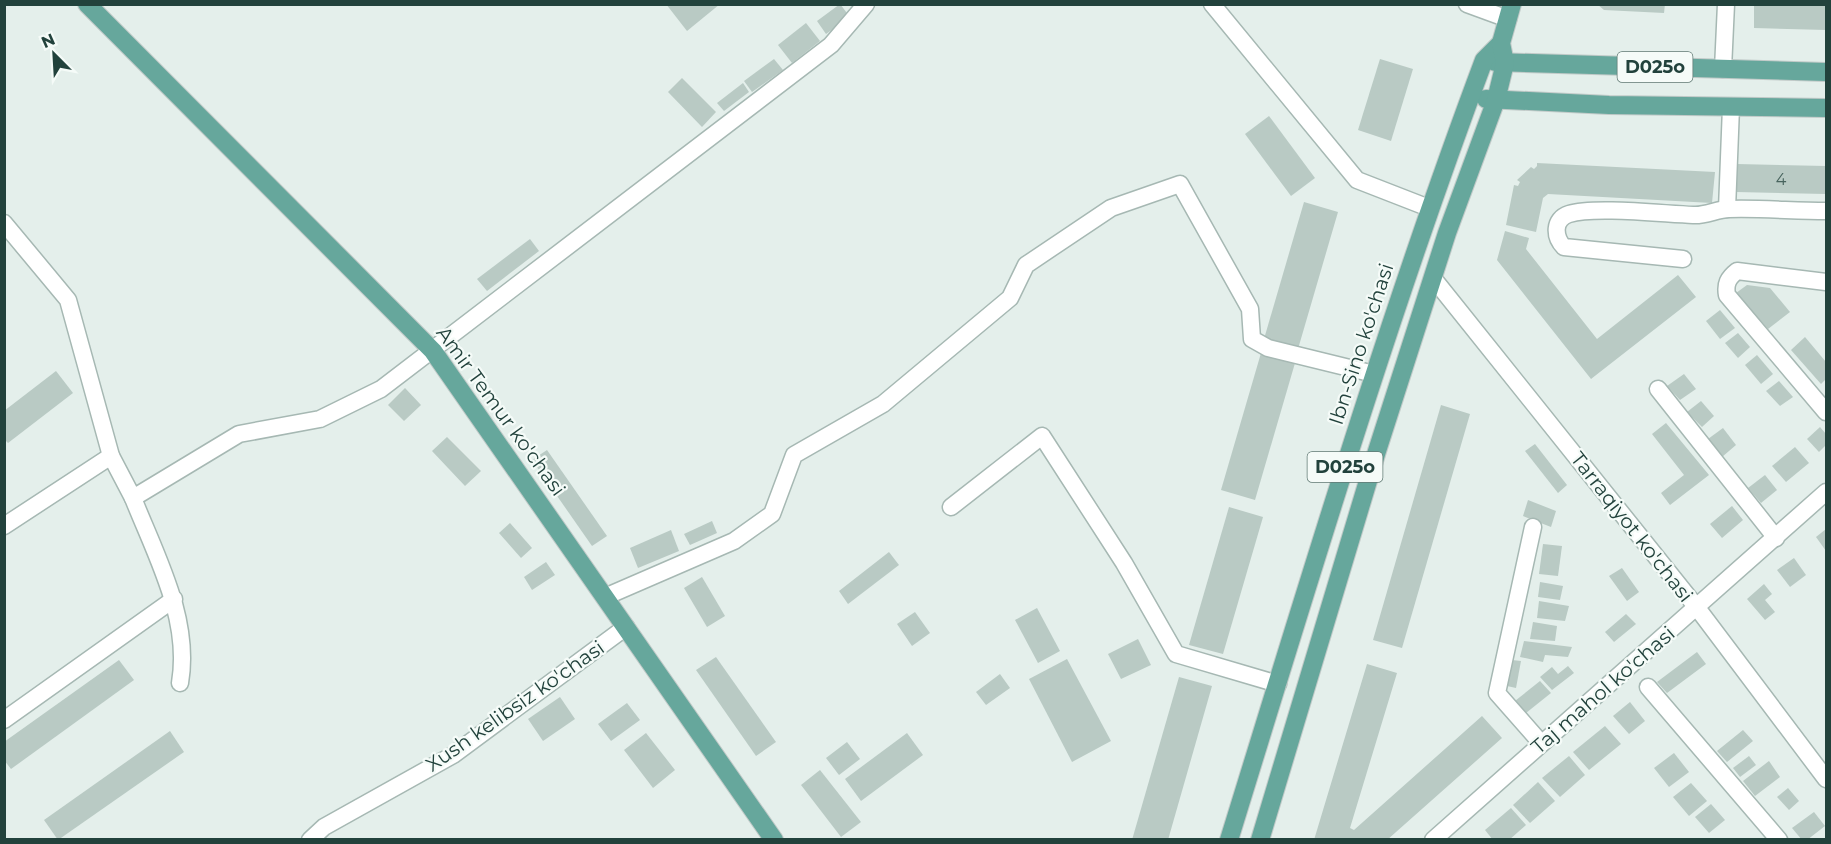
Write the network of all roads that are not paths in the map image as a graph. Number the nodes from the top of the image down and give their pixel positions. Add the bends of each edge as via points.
1 (87, 4) edge
2 (866, 4) edge
3 (1467, 4) edge
4 (1726, 4) edge
5 (1216, 6) edge
6 (1510, 12) edge
7 (1501, 44) junction
8 (1484, 60) junction
9 (1505, 63) junction
10 (1723, 69) junction
11 (1827, 72) edge
12 (1470, 98) junction
13 (1496, 100) junction
14 (1731, 106) junction
15 (1827, 108) edge
16 (1429, 208) junction
17 (1727, 209) junction
18 (1827, 211) edge
19 (4, 223) edge
20 (1683, 259) dead end
21 (1432, 278) junction
22 (1827, 282) edge
23 (433, 351) junction
24 (1374, 374) junction
25 (1658, 389) dead end
26 (1827, 412) edge
27 (111, 456) junction
28 (1827, 492) edge
29 (133, 498) junction
30 (951, 507) dead end
31 (4, 526) edge
32 (1533, 527) dead end
33 (1776, 538) junction
34 (607, 596) junction
35 (174, 599) junction
36 (1698, 609) junction
37 (626, 627) junction
38 (180, 683) dead end
39 (1278, 684) junction
40 (1648, 687) dead end
41 (4, 720) edge
42 (1541, 743) junction
43 (1827, 779) edge
44 (310, 840) edge
45 (774, 840) edge
46 (1229, 840) edge
47 (1260, 840) edge
48 (1433, 840) edge
49 (1779, 840) edge

1 - 23 main road, Amir Temur ko'chasi
2 - 23 street via 831,45
3 - 6 street
4 - 10 street
5 - 16 street via 1357,180
6 - 7 main road
7 - 8 main road, Ibn-Sino ko'chasi
7 - 9 main road
8 - 9 main road, D025o
8 - 12 main road, Ibn-Sino ko'chasi
9 - 10 main road, D025o
9 - 13 main road
10 - 11 main road, D025o
12 - 13 main road
12 - 16 main road, Ibn-Sino ko'chasi / D025o
13 - 14 main road
13 - 21 main road, D025o
14 - 15 main road
14 - 17 street
16 - 24 main road, Ibn-Sino ko'chasi / D025o
17 - 18 street
17 - 20 street via 1697,216 1569,214 1556,227 1558,241 1564,247
19 - 27 street via 68,300
21 - 36 street, Tarraqiyot ko'chasi
21 - 47 main road, D025o
22 - 26 street via 1737,271 1725,286 1727,295
23 - 29 street via 381,389 331,414 239,434
23 - 34 main road, Amir Temur ko'chasi
24 - 34 street via 1268,348 1252,339 1250,309 1180,184 1111,208 1026,265 1010,298 883,404 794,455 772,514 734,541
24 - 39 main road, Ibn-Sino ko'chasi / D025o
25 - 33 street
27 - 29 street
27 - 31 street
28 - 33 street, Taj mahol ko'chasi
29 - 35 street
30 - 39 street via 1042,436 1124,563 1176,654
32 - 42 street via 1497,693
33 - 36 street, Taj mahol ko'chasi
34 - 37 main road, Amir Temur ko'chasi
35 - 38 street via 183,667
35 - 41 street
36 - 42 street, Taj mahol ko'chasi
36 - 43 street, Tarraqiyot ko'chasi
37 - 44 street, Xush kelibsiz ko'chasi via 453,755 324,827
37 - 45 main road, Amir Temur ko'chasi
39 - 46 main road, Ibn-Sino ko'chasi / D025o
40 - 49 street
42 - 48 street, Taj mahol ko'chasi

